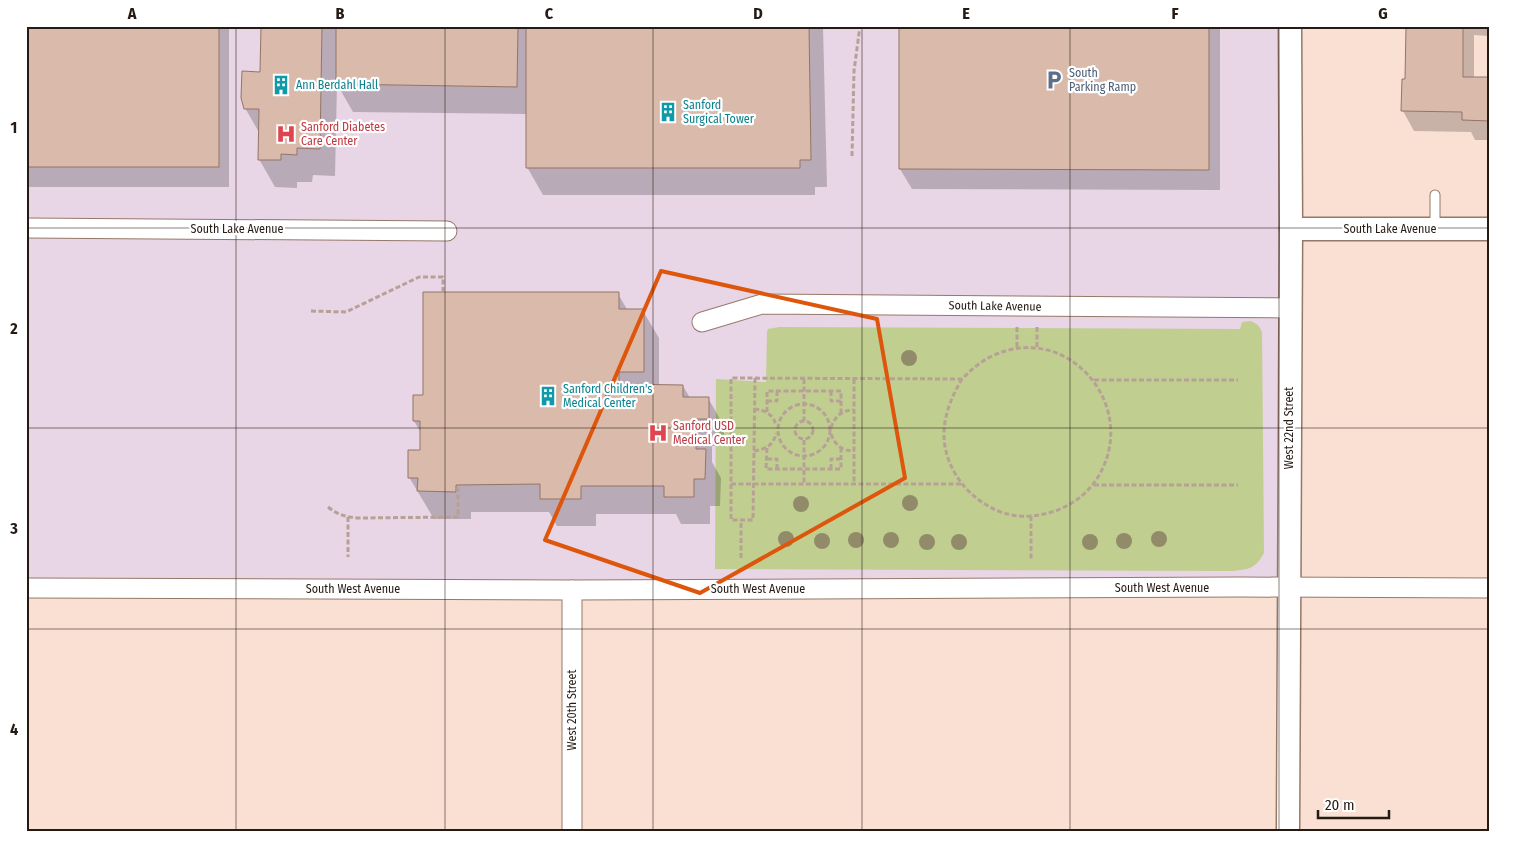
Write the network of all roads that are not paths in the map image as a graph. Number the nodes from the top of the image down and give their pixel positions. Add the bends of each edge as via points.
1 (1290, 26) edge
2 (1435, 195) dead end
3 (26, 228) edge
4 (1291, 229) junction
5 (1435, 229) junction
6 (1489, 229) edge
7 (447, 231) dead end
8 (1290, 308) junction
9 (702, 322) dead end
10 (1288, 587) junction
11 (26, 588) edge
12 (1489, 588) edge
13 (572, 590) junction
14 (572, 831) edge
15 (1288, 831) edge

1 - 4 street, West 22nd Street
2 - 5 lane
3 - 7 street, South Lake Avenue
4 - 5 street, South Lake Avenue
4 - 8 street, West 22nd Street
5 - 6 street, South Lake Avenue
8 - 9 street, South Lake Avenue via 762,304
8 - 10 street, West 22nd Street
10 - 12 street, South West Avenue
10 - 13 street, South West Avenue
10 - 15 street, West 22nd Street
11 - 13 street, South West Avenue
13 - 14 street, West 20th Street

